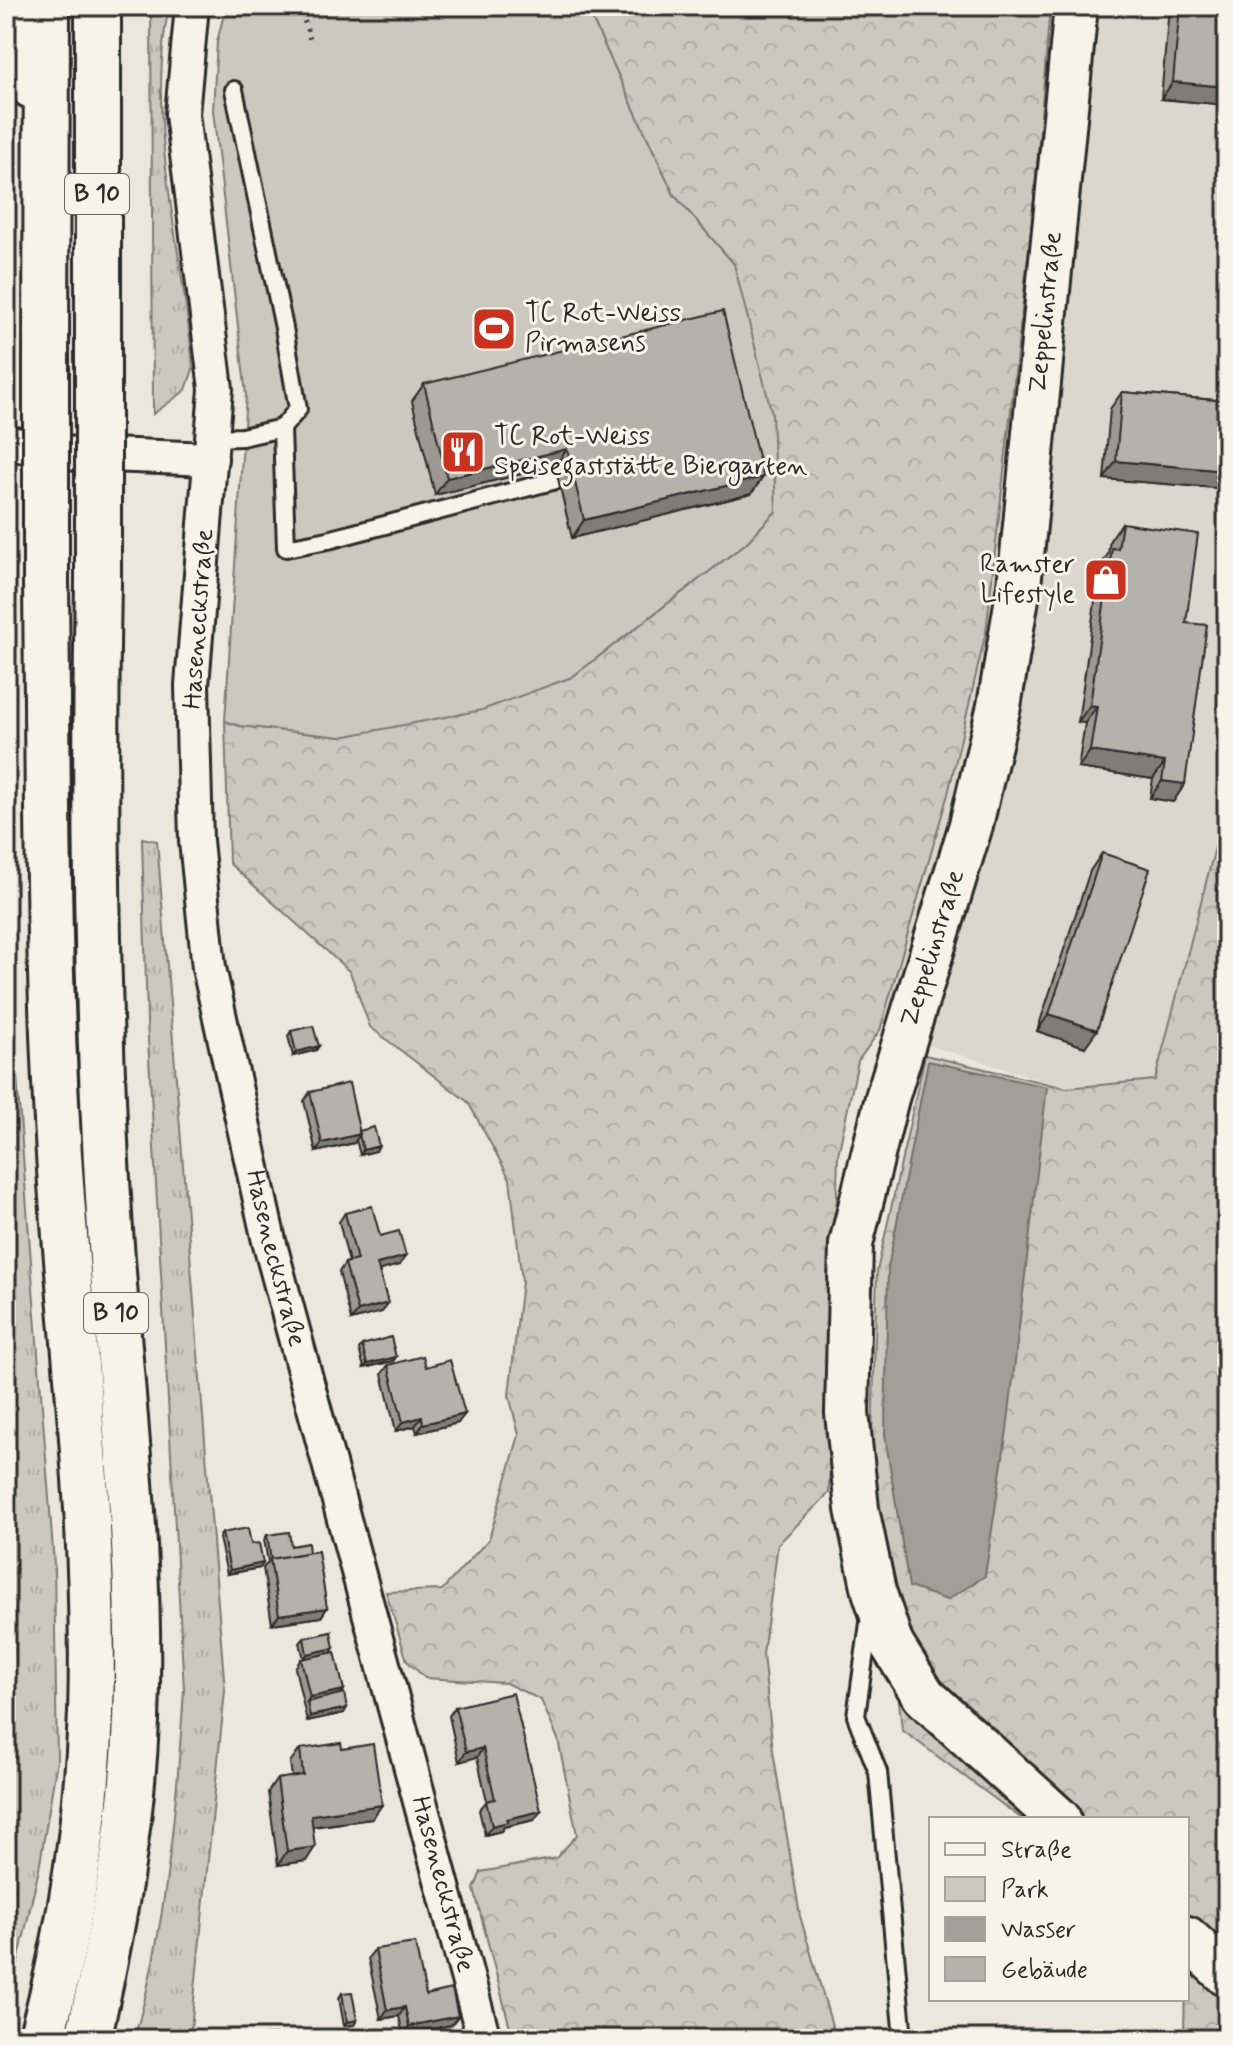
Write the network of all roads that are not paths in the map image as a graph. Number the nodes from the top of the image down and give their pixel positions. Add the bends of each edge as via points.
1 (47, 6) edge
2 (98, 6) edge
3 (192, 6) edge
4 (1076, 6) edge
5 (6, 9) edge
6 (234, 90) dead end
7 (46, 155) junction
8 (282, 428) junction
9 (6, 442) edge
10 (212, 448) junction
11 (556, 480) edge
12 (874, 1591) junction
13 (1057, 1817) edge
14 (1189, 1940) edge
15 (1227, 1975) edge
16 (41, 2039) edge
17 (88, 2039) edge
18 (484, 2039) edge
19 (903, 2039) edge

1 - 7 highway, B 10
2 - 17 highway, B 10, bridge via 99,1032 136,1571 136,1719 113,1929
3 - 10 street, Haseneckstraße via 182,114 213,348
4 - 12 street, Zeppelinstraße via 1019,586 999,706 971,825 887,1098 851,1244 847,1413 857,1509
5 - 7 highway via 18,30
6 - 8 lane via 298,409
7 - 16 highway, B 10, bridge via 46,906 90,1571 91,1713 83,1819
8 - 10 lane
8 - 11 lane via 286,548
9 - 10 street via 57,453
10 - 18 street, Haseneckstraße via 192,685 196,841 209,968 269,1241
12 - 13 street, Zeppelinstraße via 892,1645 924,1696
12 - 19 lane via 856,1716 878,1772
14 - 15 street

